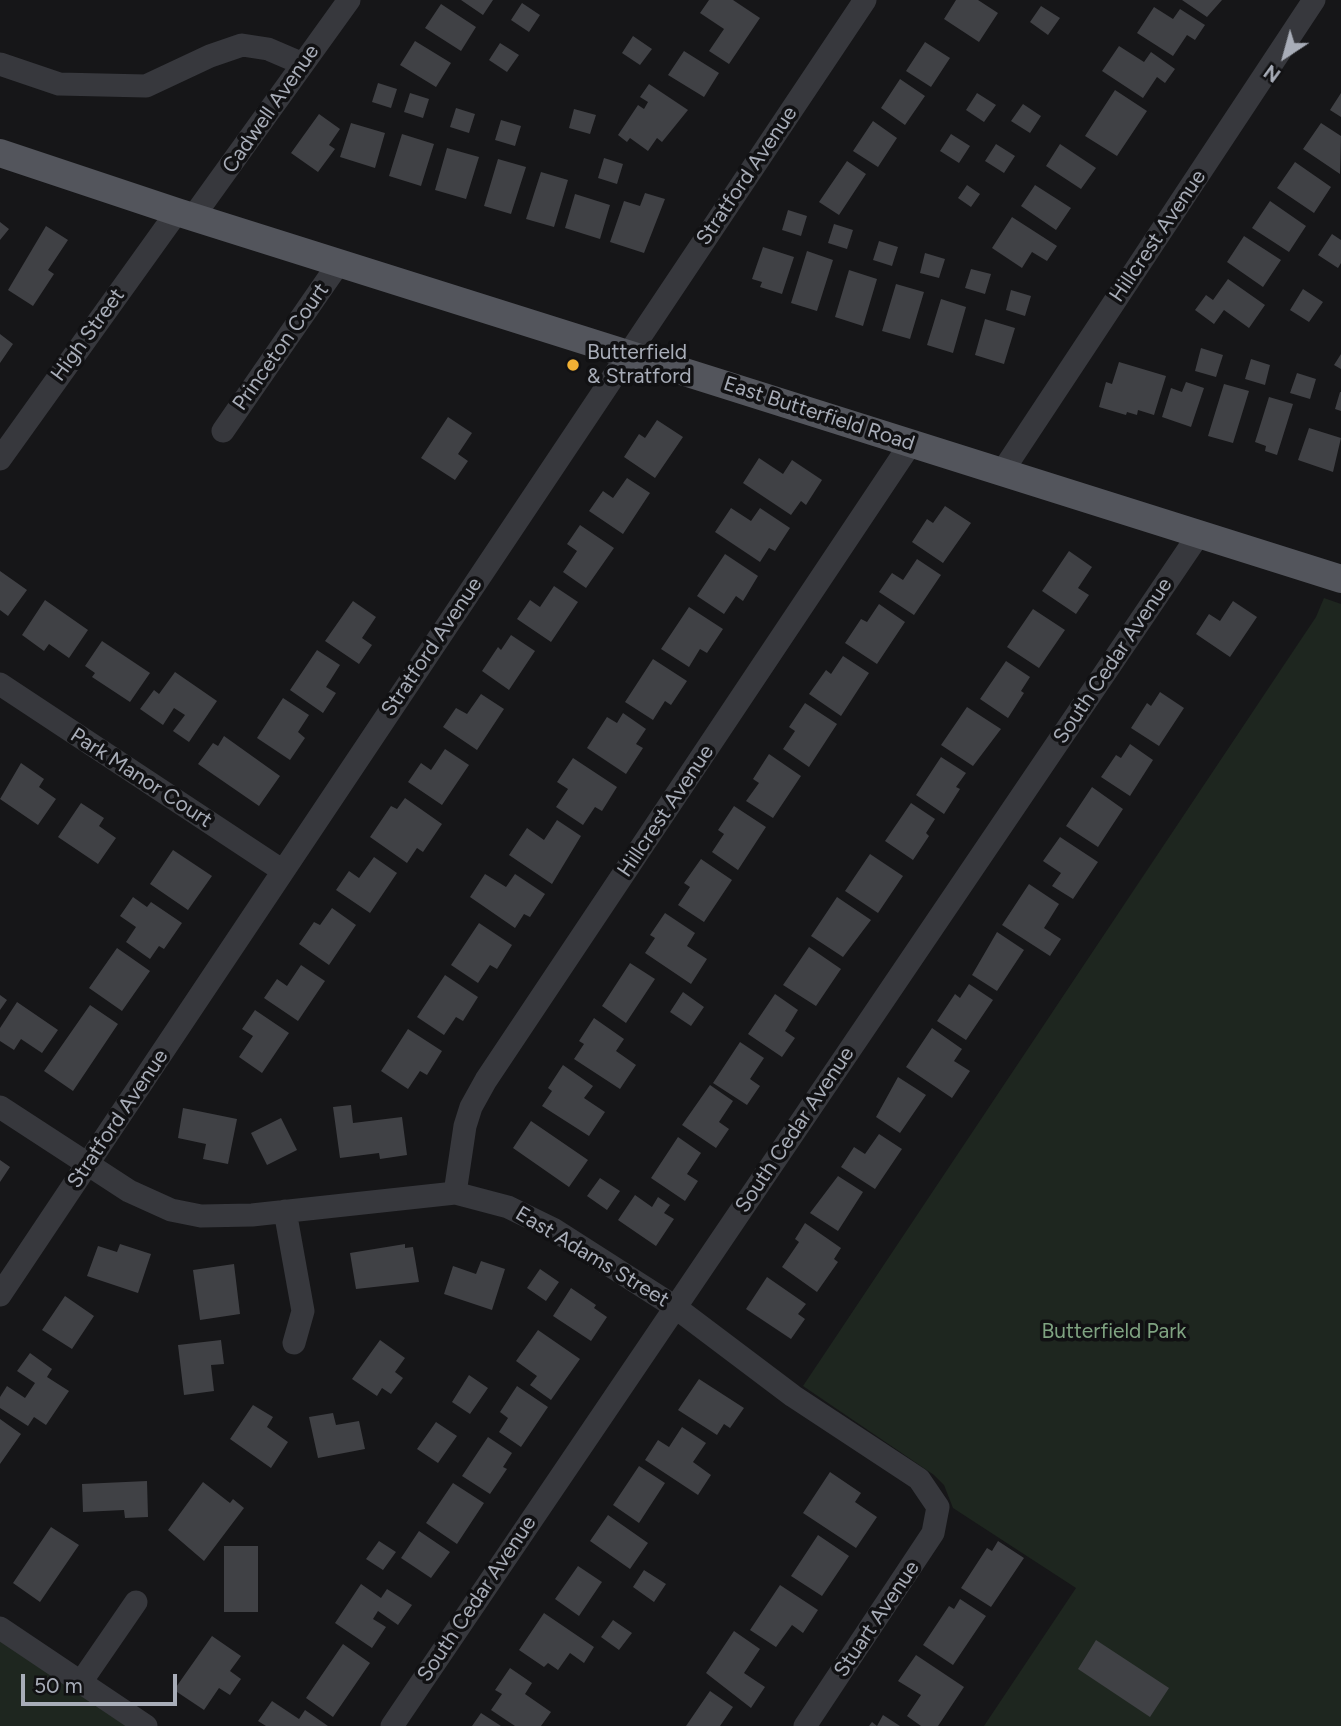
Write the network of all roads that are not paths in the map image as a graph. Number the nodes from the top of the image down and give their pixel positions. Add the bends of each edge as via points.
1 (349, 0) edge
2 (865, 0) edge
3 (1314, 0) edge
4 (0, 64) edge
5 (303, 64) junction
6 (0, 153) edge
7 (185, 215) junction
8 (339, 263) junction
9 (628, 354) junction
10 (223, 431) dead end
11 (911, 443) junction
12 (0, 458) edge
13 (1002, 472) junction
14 (1199, 534) junction
15 (1341, 579) edge
16 (0, 684) edge
17 (283, 871) junction
18 (0, 1107) edge
19 (87, 1164) junction
20 (455, 1193) junction
21 (285, 1211) junction
22 (0, 1295) edge
23 (675, 1307) junction
24 (294, 1343) dead end
25 (938, 1507) joint
26 (136, 1602) dead end
27 (0, 1628) edge
28 (81, 1682) junction
29 (146, 1726) edge
30 (391, 1726) edge
31 (805, 1726) edge

1 - 5 street, Cadwell Avenue
2 - 9 street, Stratford Avenue
3 - 13 street, Hillcrest Avenue
4 - 5 street via 60,84 146,86 242,45 268,49
5 - 7 street, Cadwell Avenue
6 - 7 main road, East Butterfield Road
7 - 8 main road, East Butterfield Road
7 - 12 street, High Street
8 - 9 main road, East Butterfield Road
8 - 10 street, Princeton Court
9 - 11 main road, East Butterfield Road
9 - 17 street, Stratford Avenue
11 - 13 main road, East Butterfield Road
11 - 20 street, Hillcrest Avenue via 486,1080 465,1126
13 - 14 main road, East Butterfield Road
14 - 15 main road, East Butterfield Road
14 - 23 street, South Cedar Avenue
16 - 17 street, Park Manor Court
17 - 19 street, Stratford Avenue
18 - 19 street, East Adams Street
19 - 21 street, East Adams Street via 129,1191 171,1210 216,1217
19 - 22 street, Stratford Avenue
20 - 21 street, East Adams Street
20 - 23 street, East Adams Street via 529,1215
21 - 24 street via 303,1311
23 - 25 street, East Adams Street via 793,1396 919,1479
23 - 30 street, South Cedar Avenue
25 - 31 street, Stuart Avenue via 927,1545
26 - 28 street
27 - 28 street
28 - 29 street

